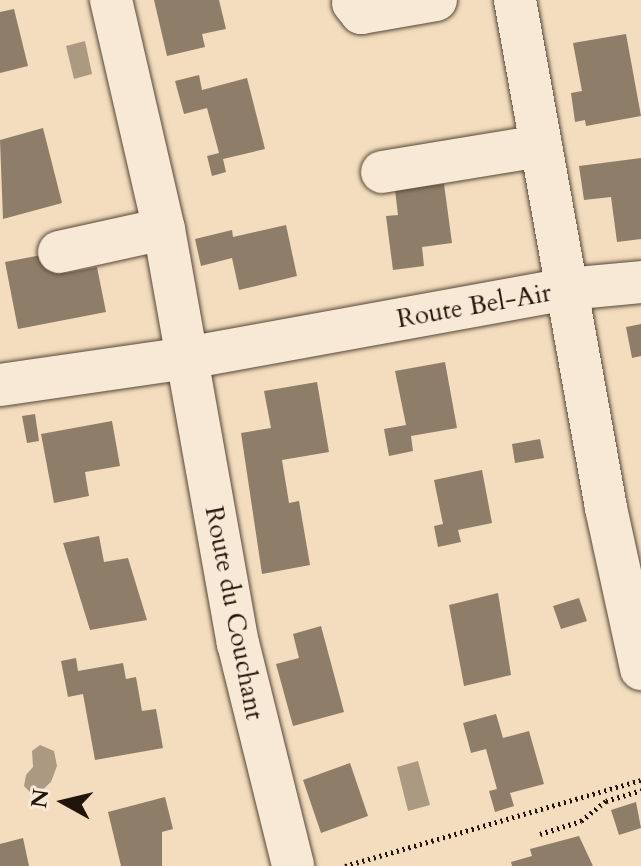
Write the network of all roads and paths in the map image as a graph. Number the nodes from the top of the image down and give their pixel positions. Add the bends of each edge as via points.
1 (111, 0) edge
2 (436, 0) edge
3 (515, 0) edge
4 (353, 3) dead end
5 (541, 146) junction
6 (382, 172) dead end
7 (164, 229) junction
8 (59, 252) dead end
9 (641, 282) edge
10 (567, 289) junction
11 (187, 358) junction
12 (0, 385) edge
13 (641, 669) edge
14 (641, 780) edge
15 (641, 790) edge
16 (540, 834) dead end
17 (293, 866) edge
18 (345, 866) edge

1 - 7 street, Route du Couchant
2 - 4 street via 361,13
3 - 5 street
5 - 6 street
5 - 10 street
7 - 8 street
7 - 11 street, Route du Couchant
9 - 10 street
10 - 11 street, Route Bel-Air
10 - 13 street, Route Bel-Air
11 - 12 street, Route Bel-Air
11 - 17 street, Route du Couchant via 238,643
14 - 18 path
15 - 16 path via 606,801 581,821

